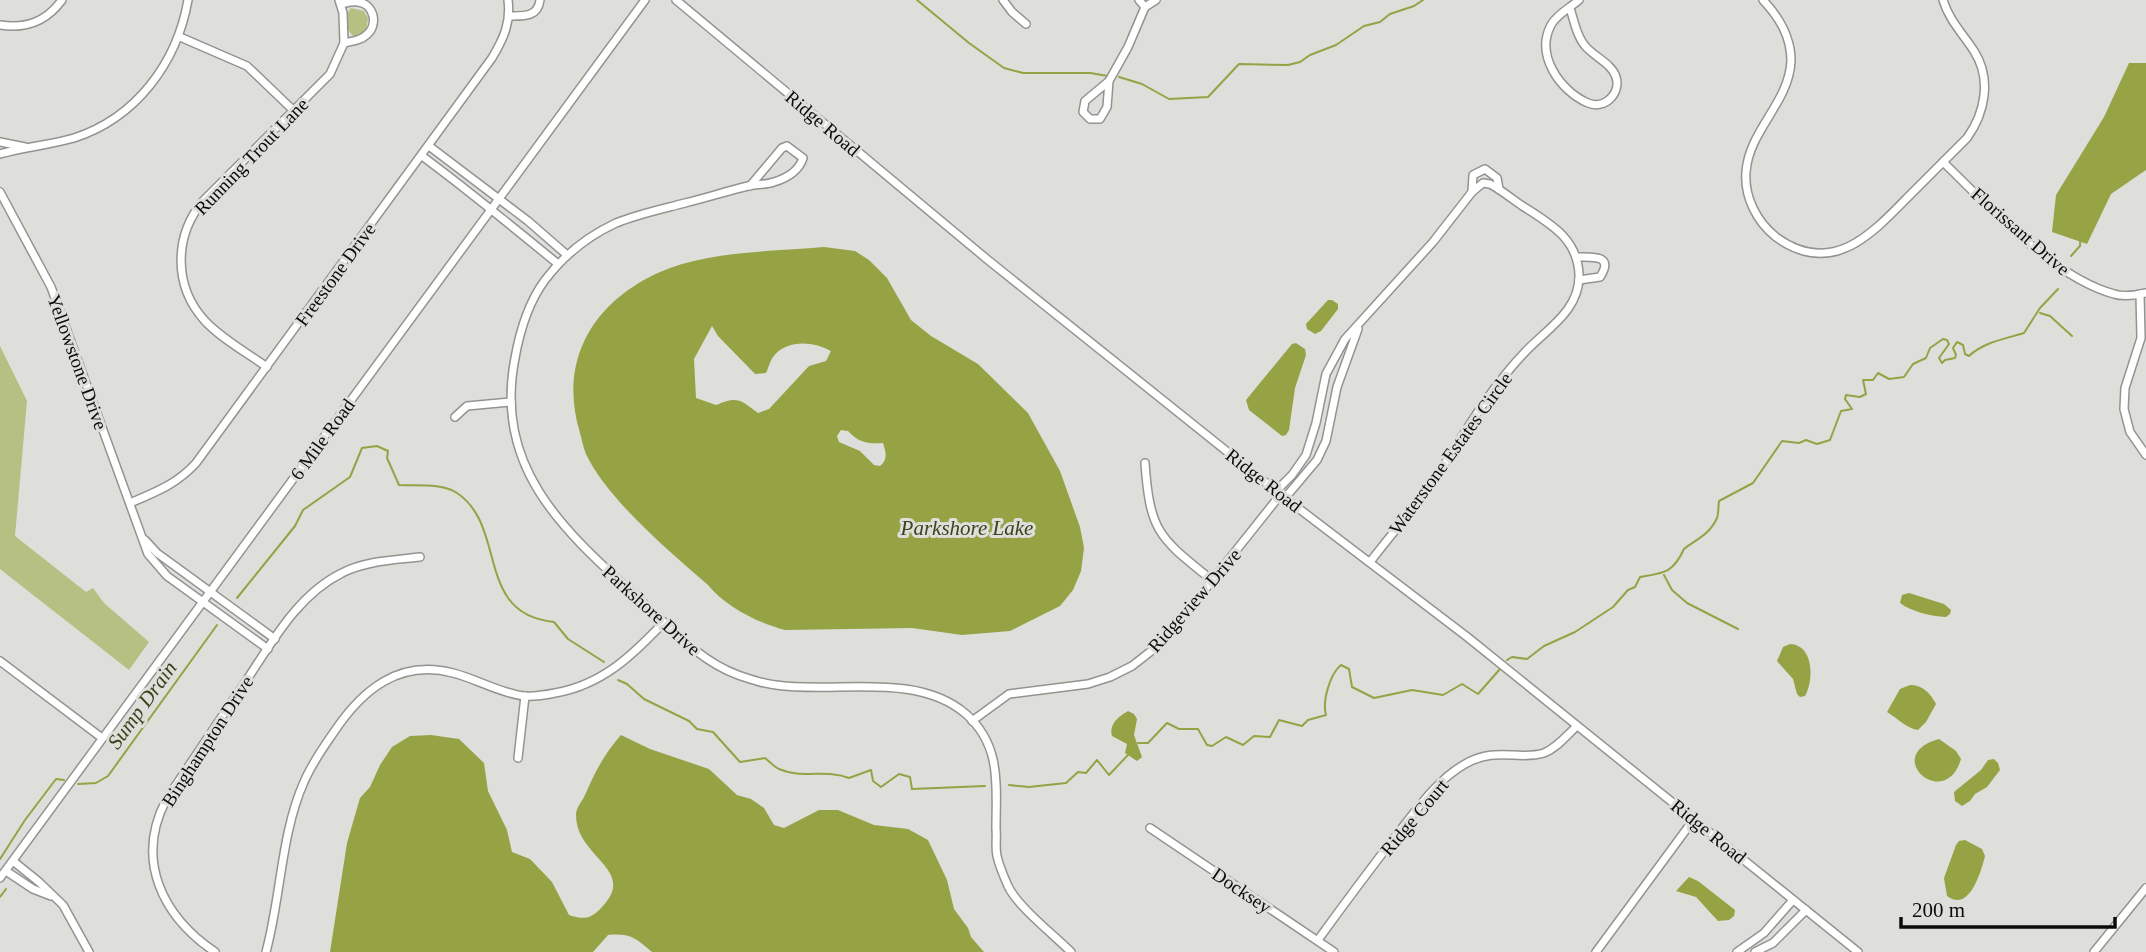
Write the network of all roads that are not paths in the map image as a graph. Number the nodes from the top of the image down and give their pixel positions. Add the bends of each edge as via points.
1 (61, 0) edge
2 (188, 0) edge
3 (508, 0) edge
4 (540, 0) edge
5 (645, 0) edge
6 (676, 0) edge
7 (1003, 0) edge
8 (1139, 0) edge
9 (1156, 0) edge
10 (1579, 0) edge
11 (1763, 0) edge
12 (1943, 0) edge
13 (340, 2) edge
14 (1145, 7) junction
15 (1570, 8) junction
16 (510, 16) junction
17 (1026, 24) dead end
18 (0, 25) edge
19 (180, 37) junction
20 (344, 43) junction
21 (1109, 81) junction
22 (294, 111) junction
23 (0, 142) edge
24 (429, 146) junction
25 (29, 148) junction
26 (0, 154) edge
27 (422, 156) junction
28 (1943, 162) junction
29 (750, 186) junction
30 (1499, 189) junction
31 (0, 191) edge
32 (1472, 192) junction
33 (497, 200) junction
34 (489, 210) junction
35 (567, 255) junction
36 (1576, 257) junction
37 (558, 264) junction
38 (1579, 280) junction
39 (2143, 294) edge
40 (1360, 325) junction
41 (267, 367) junction
42 (1320, 397) junction
43 (1334, 401) junction
44 (511, 402) junction
45 (455, 417) dead end
46 (2146, 455) edge
47 (1145, 463) dead end
48 (1281, 494) junction
49 (130, 503) junction
50 (144, 539) junction
51 (420, 557) dead end
52 (1370, 562) junction
53 (1213, 580) junction
54 (210, 592) junction
55 (203, 601) junction
56 (664, 622) junction
57 (275, 639) junction
58 (268, 649) junction
59 (0, 661) edge
60 (525, 696) junction
61 (972, 721) junction
62 (1577, 726) junction
63 (102, 738) junction
64 (518, 758) dead end
65 (1694, 819) junction
66 (1150, 828) dead end
67 (13, 861) junction
68 (6, 871) junction
69 (0, 878) edge
70 (2146, 888) edge
71 (55, 897) junction
72 (1793, 900) junction
73 (1806, 910) junction
74 (1318, 940) junction
75 (89, 952) edge
76 (215, 952) edge
77 (266, 952) edge
78 (1071, 952) edge
79 (1334, 952) edge
80 (1596, 952) edge
81 (1737, 952) edge
82 (1755, 952) edge
83 (1858, 952) edge
84 (2094, 952) edge

1 - 18 street via 31,25
2 - 19 street
3 - 16 street, Freestone Drive
4 - 16 street via 531,15
5 - 33 street, 6 Mile Road
6 - 48 street, Ridge Road via 988,260
7 - 17 street
8 - 14 street
9 - 14 street
10 - 15 street
11 - 28 street via 1783,26 1791,59 1786,86 1754,142 1746,169 1749,198 1771,233 1795,248 1816,253 1855,245
12 - 28 street via 1980,61 1985,92 1972,131
13 - 20 street, Running Trout Lane
13 - 20 street, Running Trout Lane via 366,5 374,20 367,36
14 - 21 street
15 - 15 street via 1550,27 1549,66 1580,99 1595,105 1606,102 1617,88 1616,77 1584,46
16 - 24 street, Freestone Drive via 492,58
19 - 22 street via 247,66
19 - 25 street via 158,76 116,117 83,135
20 - 22 street, Running Trout Lane via 330,74
21 - 21 street via 1085,101 1083,112 1090,119 1100,119 1106,112
22 - 41 street, Running Trout Lane via 199,206 189,222 181,253 186,290 199,313
23 - 25 street
24 - 27 street, Freestone Drive
24 - 33 street
25 - 26 street
27 - 34 street
27 - 41 street, Freestone Drive
28 - 39 street, Florissant Drive via 2005,222 2070,274 2115,295
29 - 29 street, Parkshore Drive via 790,174 803,158 787,146 782,148
29 - 35 street, Parkshore Drive via 621,221 592,235
30 - 32 street via 1483,183
30 - 32 street via 1497,178 1485,169 1473,175
30 - 36 street via 1561,232
31 - 49 street, Yellowstone Drive via 51,287
32 - 40 street
33 - 34 street, 6 Mile Road
33 - 35 street
34 - 37 street
34 - 54 street, 6 Mile Road
35 - 37 street, Parkshore Drive
36 - 38 street
36 - 38 street via 1595,256 1604,263 1600,277
37 - 44 street, Parkshore Drive via 526,317 513,369
38 - 52 street, Waterstone Estates Circle via 1565,313 1520,357 1476,411 1433,482
39 - 46 street via 2141,338 2125,388 2124,409 2130,432
40 - 42 street via 1332,359
40 - 43 street
41 - 49 street, Freestone Drive via 183,477
42 - 43 street
42 - 48 street via 1306,456
43 - 48 street via 1317,460
44 - 45 street via 467,406
44 - 56 street, Parkshore Drive via 523,459 544,502 576,539
47 - 53 street via 1150,506 1160,532
48 - 52 street, Ridge Road
48 - 53 street, Ridgeview Drive
49 - 50 street, Yellowstone Drive
50 - 54 street, Yellowstone Drive
50 - 55 street, Yellowstone Drive via 158,567
51 - 57 street, Binghampton Drive via 357,566 332,578 299,607
52 - 62 street, Ridge Road
53 - 61 street, Ridgeview Drive via 1164,641 1132,666 1088,684 1009,694
54 - 55 street, 6 Mile Road
54 - 57 street, Yellowstone Drive
55 - 58 street, Yellowstone Drive
55 - 63 street, 6 Mile Road
56 - 60 street via 596,681 567,691
56 - 61 street, Parkshore Drive via 708,659 753,680 789,687 913,689 950,703
57 - 58 street, Binghampton Drive
58 - 76 street, Binghampton Drive via 166,800 152,841 153,865 169,906
59 - 63 street
60 - 64 street
60 - 77 street via 454,673 422,671 397,675 367,691 318,754 294,807
61 - 78 street, Parkshore Drive via 994,762 997,854 1010,890
62 - 65 street, Ridge Road
62 - 74 street, Ridge Court via 1542,754 1492,754 1453,772 1417,809
63 - 67 street, 6 Mile Road
65 - 72 street, Ridge Road
65 - 80 street
66 - 74 street, Docksey
67 - 68 street, 6 Mile Road
67 - 71 street
68 - 69 street, 6 Mile Road
68 - 71 street
70 - 84 street
71 - 75 street via 69,912
72 - 73 street, Ridge Road
72 - 81 street via 1764,933
73 - 82 street via 1773,943
73 - 83 street, Ridge Road
74 - 79 street, Docksey

